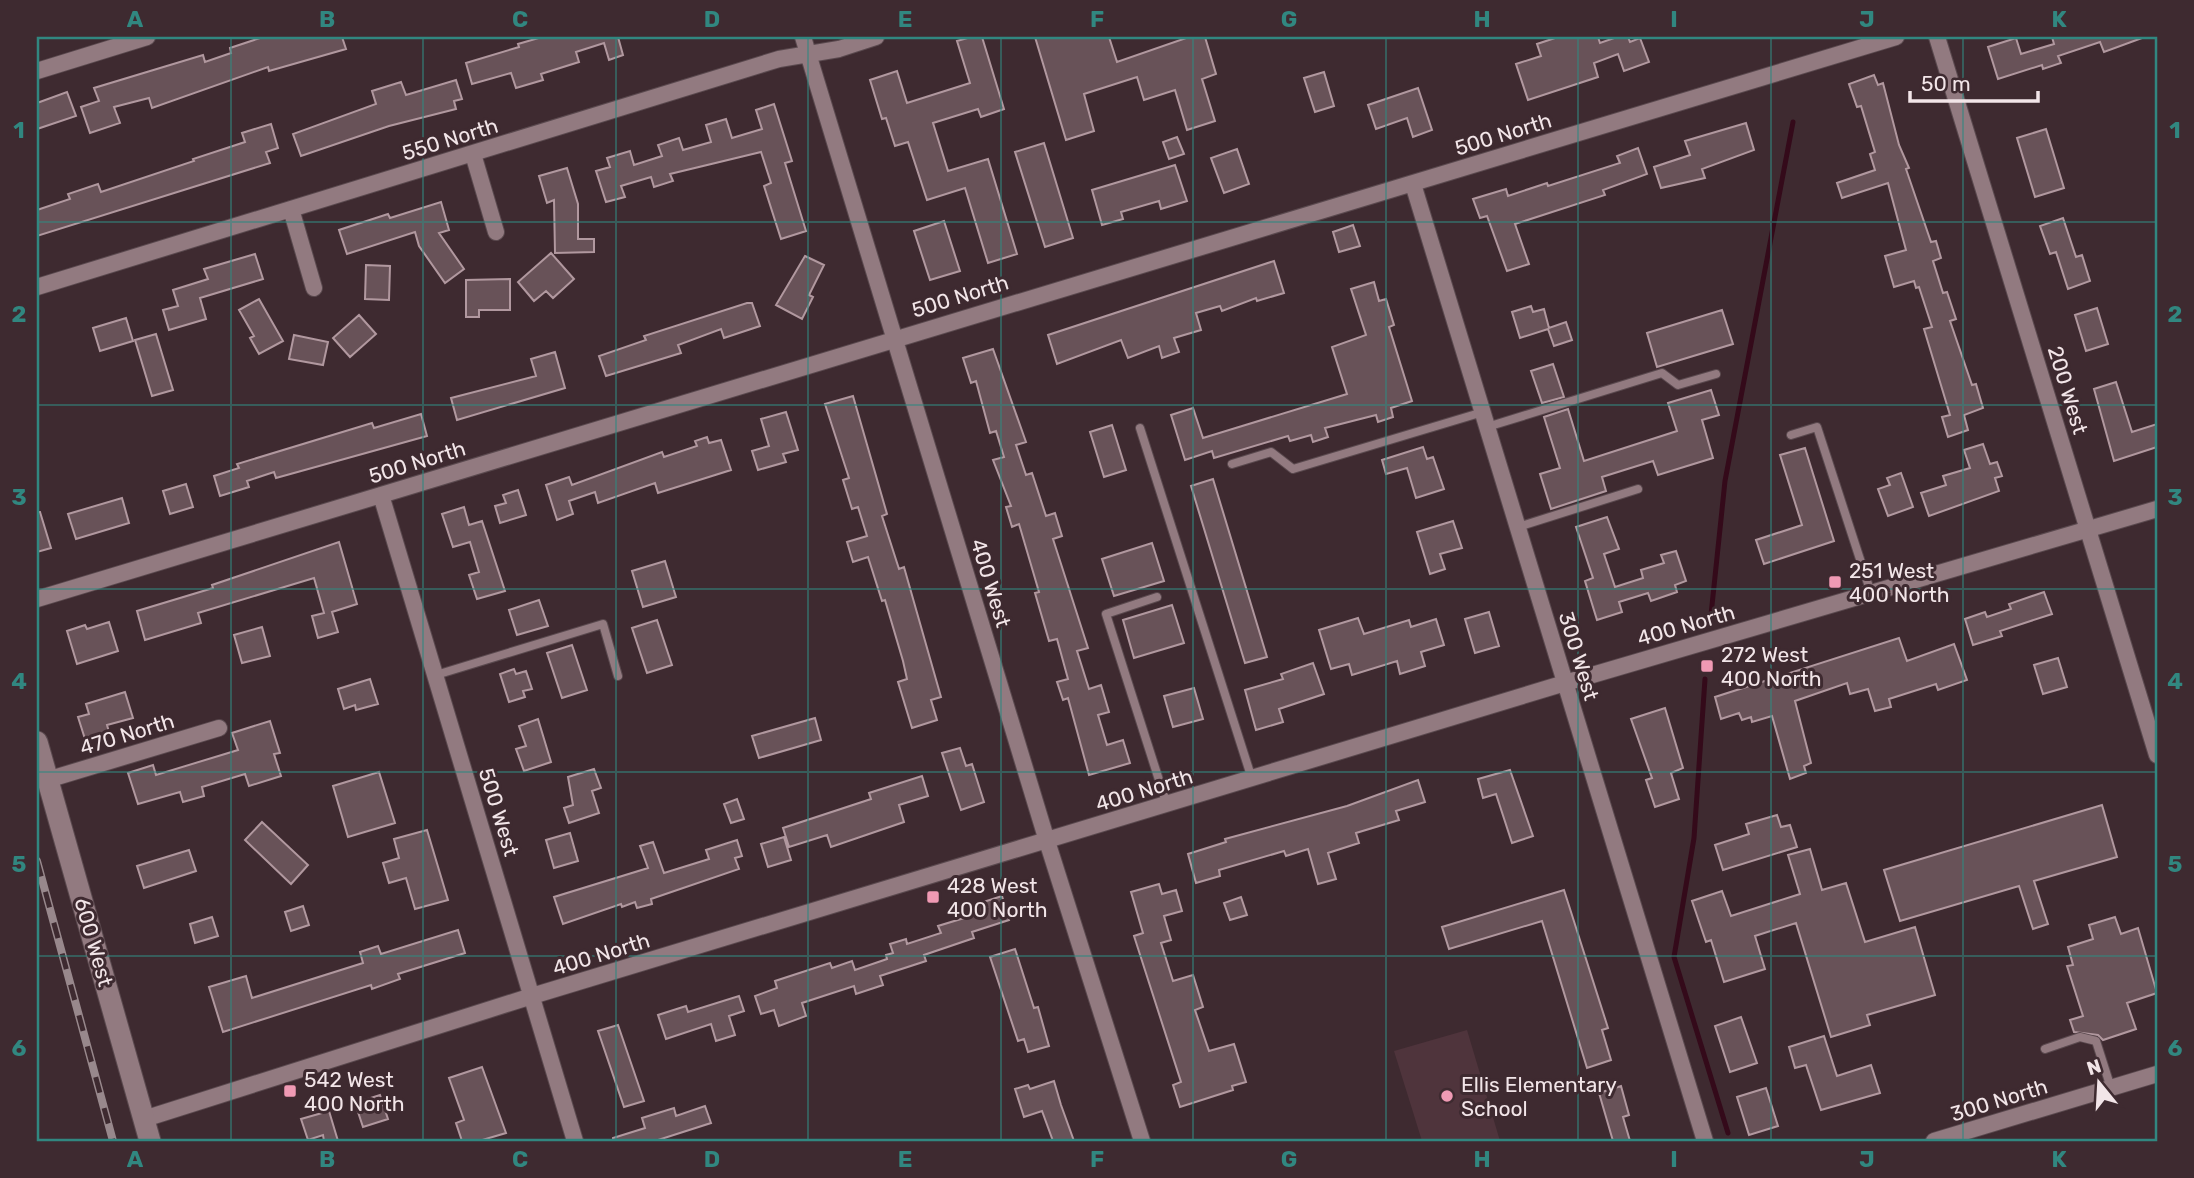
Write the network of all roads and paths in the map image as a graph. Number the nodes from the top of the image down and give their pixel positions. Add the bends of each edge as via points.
1 (147, 37) edge
2 (803, 37) edge
3 (876, 37) edge
4 (1896, 37) edge
5 (1937, 37) edge
6 (119, 41) edge
7 (808, 55) junction
8 (37, 71) edge
9 (472, 154) junction
10 (1413, 184) junction
11 (291, 209) junction
12 (496, 232) dead end
13 (37, 287) edge
14 (314, 288) dead end
15 (894, 338) junction
16 (1716, 374) dead end
17 (1485, 420) junction
18 (1140, 428) dead end
19 (1791, 435) dead end
20 (1232, 464) dead end
21 (1638, 489) dead end
22 (381, 495) junction
23 (2157, 509) edge
24 (1518, 527) junction
25 (2088, 528) junction
26 (1871, 593) junction
27 (1157, 597) dead end
28 (37, 599) edge
29 (436, 675) junction
30 (618, 676) dead end
31 (1565, 683) junction
32 (219, 728) dead end
33 (37, 742) edge
34 (2157, 755) edge
35 (47, 780) junction
36 (1253, 780) junction
37 (1167, 805) junction
38 (1047, 841) junction
39 (532, 996) junction
40 (2045, 1049) dead end
41 (2157, 1074) edge
42 (2110, 1088) junction
43 (144, 1119) junction
44 (150, 1141) edge
45 (576, 1141) edge
46 (1142, 1141) edge
47 (1705, 1141) edge
48 (1934, 1141) edge

1 - 6 street
2 - 7 street, 400 West
3 - 7 street, 550 North
4 - 10 street, 500 North
5 - 25 street, 200 West
6 - 8 street
7 - 9 street, 550 North via 779,59
7 - 15 street, 400 West
9 - 11 street, 550 North
9 - 12 street
10 - 15 street, 500 North
10 - 17 street, 300 West
11 - 13 street, 550 North
11 - 14 street
15 - 22 street, 500 North
15 - 38 street, 400 West
16 - 17 lane via 1678,385 1662,373
17 - 20 lane via 1293,469 1271,452
17 - 24 street, 300 West
18 - 36 lane
19 - 26 lane via 1817,427
21 - 24 lane
22 - 28 street, 500 North
22 - 29 street, 500 West
23 - 25 street, 400 North
24 - 31 street, 300 West
25 - 26 street, 400 North
25 - 34 street, 200 West
26 - 31 street, 400 North
27 - 37 lane via 1106,614
29 - 30 lane via 603,624
29 - 39 street, 500 West
31 - 36 street, 400 North
31 - 47 street, 300 West
32 - 35 street, 470 North
33 - 35 main road, 600 West
35 - 43 main road, 600 West
36 - 37 street, 400 North
37 - 38 street, 400 North
38 - 39 street, 400 North
38 - 46 street, 400 West
39 - 43 street, 400 North
39 - 45 street, 500 West
40 - 42 lane via 2080,1037 2096,1041
41 - 42 street, 300 North
42 - 48 street, 300 North
43 - 44 main road, 600 West

